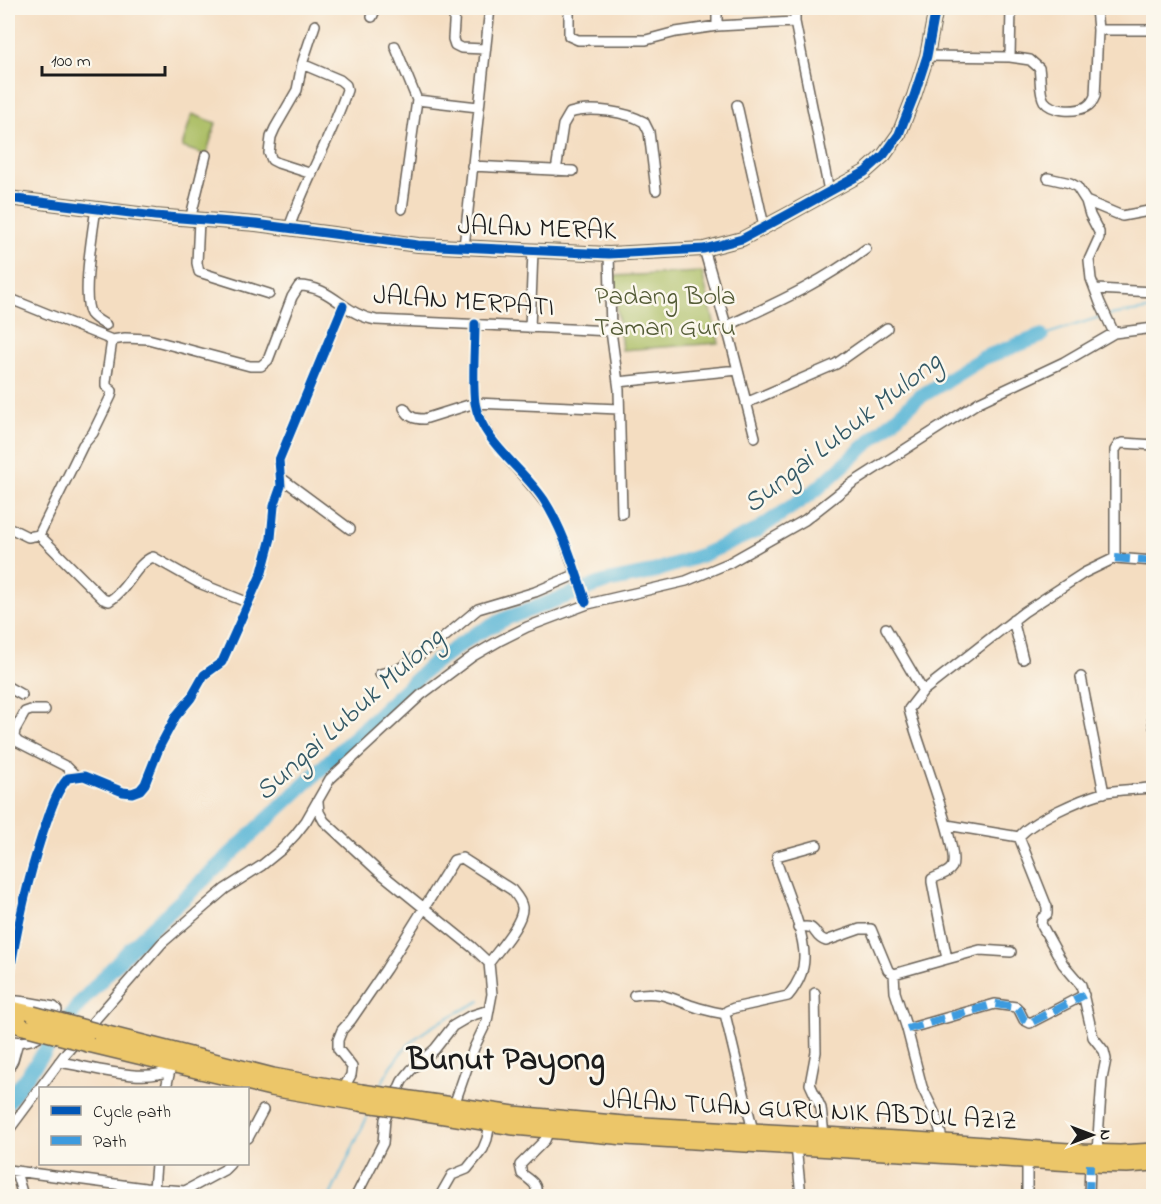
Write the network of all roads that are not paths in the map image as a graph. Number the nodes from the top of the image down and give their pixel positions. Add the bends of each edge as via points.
1 (455, 8) edge
2 (490, 8) edge
3 (569, 8) edge
4 (717, 8) edge
5 (795, 8) edge
6 (936, 8) edge
7 (1011, 8) edge
8 (1096, 8) edge
9 (795, 22) junction
10 (315, 25) dead end
11 (717, 26) junction
12 (1098, 30) junction
13 (1154, 30) edge
14 (395, 46) dead end
15 (485, 49) junction
16 (927, 56) junction
17 (1010, 57) junction
18 (302, 64) junction
19 (417, 100) junction
20 (737, 105) dead end
21 (478, 107) junction
22 (206, 154) dead end
23 (472, 166) junction
24 (556, 171) junction
25 (573, 171) dead end
26 (312, 174) junction
27 (1048, 178) dead end
28 (656, 190) dead end
29 (830, 190) junction
30 (8, 198) edge
31 (1086, 201) junction
32 (96, 208) junction
33 (402, 209) dead end
34 (1154, 210) edge
35 (195, 220) junction
36 (764, 226) junction
37 (290, 228) junction
38 (464, 247) junction
39 (704, 249) junction
40 (866, 249) dead end
41 (532, 251) junction
42 (609, 254) junction
43 (1096, 289) junction
44 (1154, 292) edge
45 (269, 294) dead end
46 (8, 298) edge
47 (343, 306) junction
48 (474, 324) junction
49 (106, 325) dead end
50 (727, 326) junction
51 (530, 328) junction
52 (887, 328) dead end
53 (1154, 328) edge
54 (1111, 329) junction
55 (611, 331) junction
56 (112, 339) junction
57 (738, 370) junction
58 (618, 382) junction
59 (475, 403) junction
60 (746, 403) junction
61 (404, 408) dead end
62 (619, 409) junction
63 (755, 437) dead end
64 (1154, 446) edge
65 (280, 477) junction
66 (622, 514) dead end
67 (8, 527) edge
68 (350, 529) dead end
69 (39, 535) junction
70 (1115, 558) junction
71 (1154, 561) edge
72 (577, 576) junction
73 (249, 603) junction
74 (587, 603) junction
75 (1013, 620) junction
76 (886, 628) dead end
77 (1023, 659) dead end
78 (380, 674) dead end
79 (1081, 677) dead end
80 (8, 687) edge
81 (923, 691) junction
82 (22, 695) dead end
83 (1154, 697) edge
84 (45, 710) dead end
85 (1154, 727) edge
86 (76, 776) junction
87 (1154, 786) edge
88 (1104, 793) junction
89 (318, 802) junction
90 (946, 825) junction
91 (1019, 837) junction
92 (817, 845) dead end
93 (423, 910) junction
94 (798, 928) junction
95 (1011, 952) dead end
96 (947, 959) junction
97 (489, 963) junction
98 (9, 969) edge
99 (894, 974) junction
100 (8, 984) edge
101 (815, 993) dead end
102 (634, 995) dead end
103 (1084, 995) junction
104 (8, 1000) edge
105 (8, 1008) edge
106 (489, 1010) junction
107 (725, 1014) junction
108 (28, 1020) junction
109 (8, 1022) edge
110 (907, 1029) junction
111 (92, 1038) junction
112 (8, 1039) edge
113 (18, 1042) junction
114 (59, 1062) junction
115 (170, 1067) junction
116 (8, 1069) edge
117 (41, 1087) edge
118 (166, 1087) edge
119 (39, 1089) edge
120 (343, 1089) junction
121 (360, 1098) junction
122 (402, 1104) junction
123 (454, 1105) junction
124 (263, 1110) dead end
125 (490, 1123) junction
126 (632, 1124) junction
127 (549, 1130) junction
128 (8, 1131) edge
129 (753, 1131) junction
130 (824, 1135) junction
131 (249, 1136) edge
132 (645, 1137) junction
133 (943, 1142) junction
134 (796, 1146) junction
135 (1154, 1151) edge
136 (1094, 1158) junction
137 (1027, 1160) junction
138 (1154, 1163) edge
139 (156, 1165) edge
140 (229, 1165) edge
141 (12, 1171) edge
142 (153, 1193) edge
143 (23, 1197) edge
144 (356, 1197) edge
145 (440, 1197) edge
146 (535, 1197) edge
147 (801, 1197) edge
148 (1027, 1197) edge
149 (1089, 1197) edge

1 - 15 street via 455,45
2 - 15 street
3 - 11 street via 569,36 578,40 646,40
4 - 11 street
5 - 9 street
6 - 16 street, JALAN MERAK
7 - 17 street
8 - 12 street
9 - 11 street
9 - 29 street
10 - 18 street
12 - 13 street
12 - 17 street via 1095,96 1085,107 1052,107 1043,100 1036,64
14 - 19 street
15 - 21 street
16 - 17 street
16 - 29 street, JALAN MERAK via 903,124 889,149 865,172
18 - 26 street via 348,87
18 - 26 street via 297,90 271,137 269,153 278,163
19 - 21 street
19 - 33 street
20 - 36 street
21 - 23 street
22 - 35 street
23 - 24 street
23 - 38 street
24 - 25 street
24 - 28 street via 563,125 570,113 612,112 644,122 649,132
26 - 37 street
27 - 31 street via 1077,187
29 - 36 street, JALAN MERAK
30 - 32 street, JALAN MERAK
31 - 34 street via 1122,216
31 - 43 street via 1099,232 1089,260
32 - 35 street, JALAN MERAK
32 - 49 street via 88,304 90,313
35 - 37 street, JALAN MERAK
35 - 45 street via 199,272
36 - 39 street, JALAN MERAK via 742,239
37 - 38 street, JALAN MERAK via 418,245
38 - 41 street, JALAN MERAK
39 - 42 street, JALAN MERAK
39 - 50 street
40 - 50 street via 805,289
41 - 42 street, JALAN MERAK
41 - 51 street
42 - 55 street
43 - 44 street
43 - 54 street
46 - 56 street
47 - 48 street, JALAN MERPATI via 354,314 376,320
47 - 56 street, JALAN MERPATI via 317,288 299,286 291,297 268,360 261,366 148,339
47 - 65 street via 279,460
48 - 51 street, JALAN MERPATI
48 - 59 street
50 - 57 street
51 - 55 street, JALAN MERPATI
52 - 60 street via 836,364
53 - 54 street
54 - 74 street via 1064,362 979,402 851,484 805,520 729,563 686,581
55 - 58 street
56 - 69 street via 106,381 111,396
57 - 58 street
57 - 60 street
58 - 62 street
59 - 61 street via 424,419 411,418
59 - 62 street
59 - 72 street via 491,437 554,516
60 - 63 street
62 - 66 street
64 - 70 street via 1124,442 1115,450
65 - 68 street
65 - 73 street via 271,538
67 - 69 street via 28,537
69 - 73 street via 103,599 114,598 153,557
70 - 71 street
70 - 75 street
72 - 74 street
72 - 78 street via 478,609 399,669
73 - 86 street via 222,662 204,675 176,716 140,790 123,792
74 - 89 street via 527,627 473,656 421,695 330,779
75 - 77 street
75 - 81 street
76 - 81 street
79 - 88 street
80 - 82 street
81 - 90 street via 909,709
83 - 85 street
84 - 86 street via 24,712 14,737
86 - 98 street via 62,785 52,806 34,862
87 - 88 street
88 - 91 street via 1028,827
89 - 93 street via 324,821
89 - 114 street via 282,849 162,943
90 - 91 street
90 - 96 street via 953,863 949,870 932,879 932,886
91 - 103 street via 1047,908 1041,924
92 - 94 street via 777,856
93 - 97 street
93 - 97 street via 458,858 512,890 522,907 521,918
93 - 120 street via 342,1030 338,1049 352,1067
94 - 99 street via 812,927 826,941 871,928 888,970
94 - 107 street via 803,964 788,996 734,1008
95 - 96 street via 980,950
96 - 99 street
97 - 106 street
98 - 100 street
99 - 110 street via 895,992
101 - 130 street via 816,1052 810,1084 821,1108
102 - 107 street via 662,994
103 - 110 street via 1030,1023 1016,1007 995,1004
103 - 136 street via 1093,1037 1106,1059
104 - 113 street via 58,1013 42,1035
105 - 108 main road, JALAN TUAN GURU NIK ABDUL AZIZ
106 - 123 street
106 - 144 street via 453,1026 402,1081 386,1119 383,1143
107 - 129 street
108 - 109 main road, JALAN TUAN GURU NIK ABDUL AZIZ
108 - 111 main road, JALAN TUAN GURU NIK ABDUL AZIZ, bridge
110 - 133 street via 922,1088
111 - 115 main road, JALAN TUAN GURU NIK ABDUL AZIZ
111 - 120 main road, JALAN TUAN GURU NIK ABDUL AZIZ
112 - 113 street
113 - 116 street
114 - 115 street via 137,1075 159,1074
114 - 117 street
115 - 118 street
115 - 121 main road, JALAN TUAN GURU NIK ABDUL AZIZ via 271,1088
119 - 128 street
120 - 121 main road, JALAN TUAN GURU NIK ABDUL AZIZ
121 - 122 main road, JALAN TUAN GURU NIK ABDUL AZIZ, bridge
122 - 123 main road, JALAN TUAN GURU NIK ABDUL AZIZ
122 - 125 main road, JALAN TUAN GURU NIK ABDUL AZIZ
123 - 126 main road, JALAN TUAN GURU NIK ABDUL AZIZ
124 - 131 street
125 - 127 main road, JALAN TUAN GURU NIK ABDUL AZIZ
125 - 145 street via 483,1149 467,1169 452,1174
126 - 129 main road, JALAN TUAN GURU NIK ABDUL AZIZ
126 - 132 main road via 635,1133
127 - 132 main road, JALAN TUAN GURU NIK ABDUL AZIZ
127 - 146 street via 545,1140 520,1165 522,1174 535,1184
129 - 130 main road, JALAN TUAN GURU NIK ABDUL AZIZ
130 - 133 main road, JALAN TUAN GURU NIK ABDUL AZIZ
132 - 134 main road, JALAN TUAN GURU NIK ABDUL AZIZ
133 - 136 main road, JALAN TUAN GURU NIK ABDUL AZIZ
134 - 137 main road, JALAN TUAN GURU NIK ABDUL AZIZ
134 - 147 street
135 - 136 main road, JALAN TUAN GURU NIK ABDUL AZIZ
136 - 137 main road, JALAN TUAN GURU NIK ABDUL AZIZ
136 - 138 main road, JALAN TUAN GURU NIK ABDUL AZIZ via 1127,1165
136 - 149 street
137 - 148 street
139 - 142 street
140 - 142 street via 185,1191
141 - 142 street
141 - 143 street

